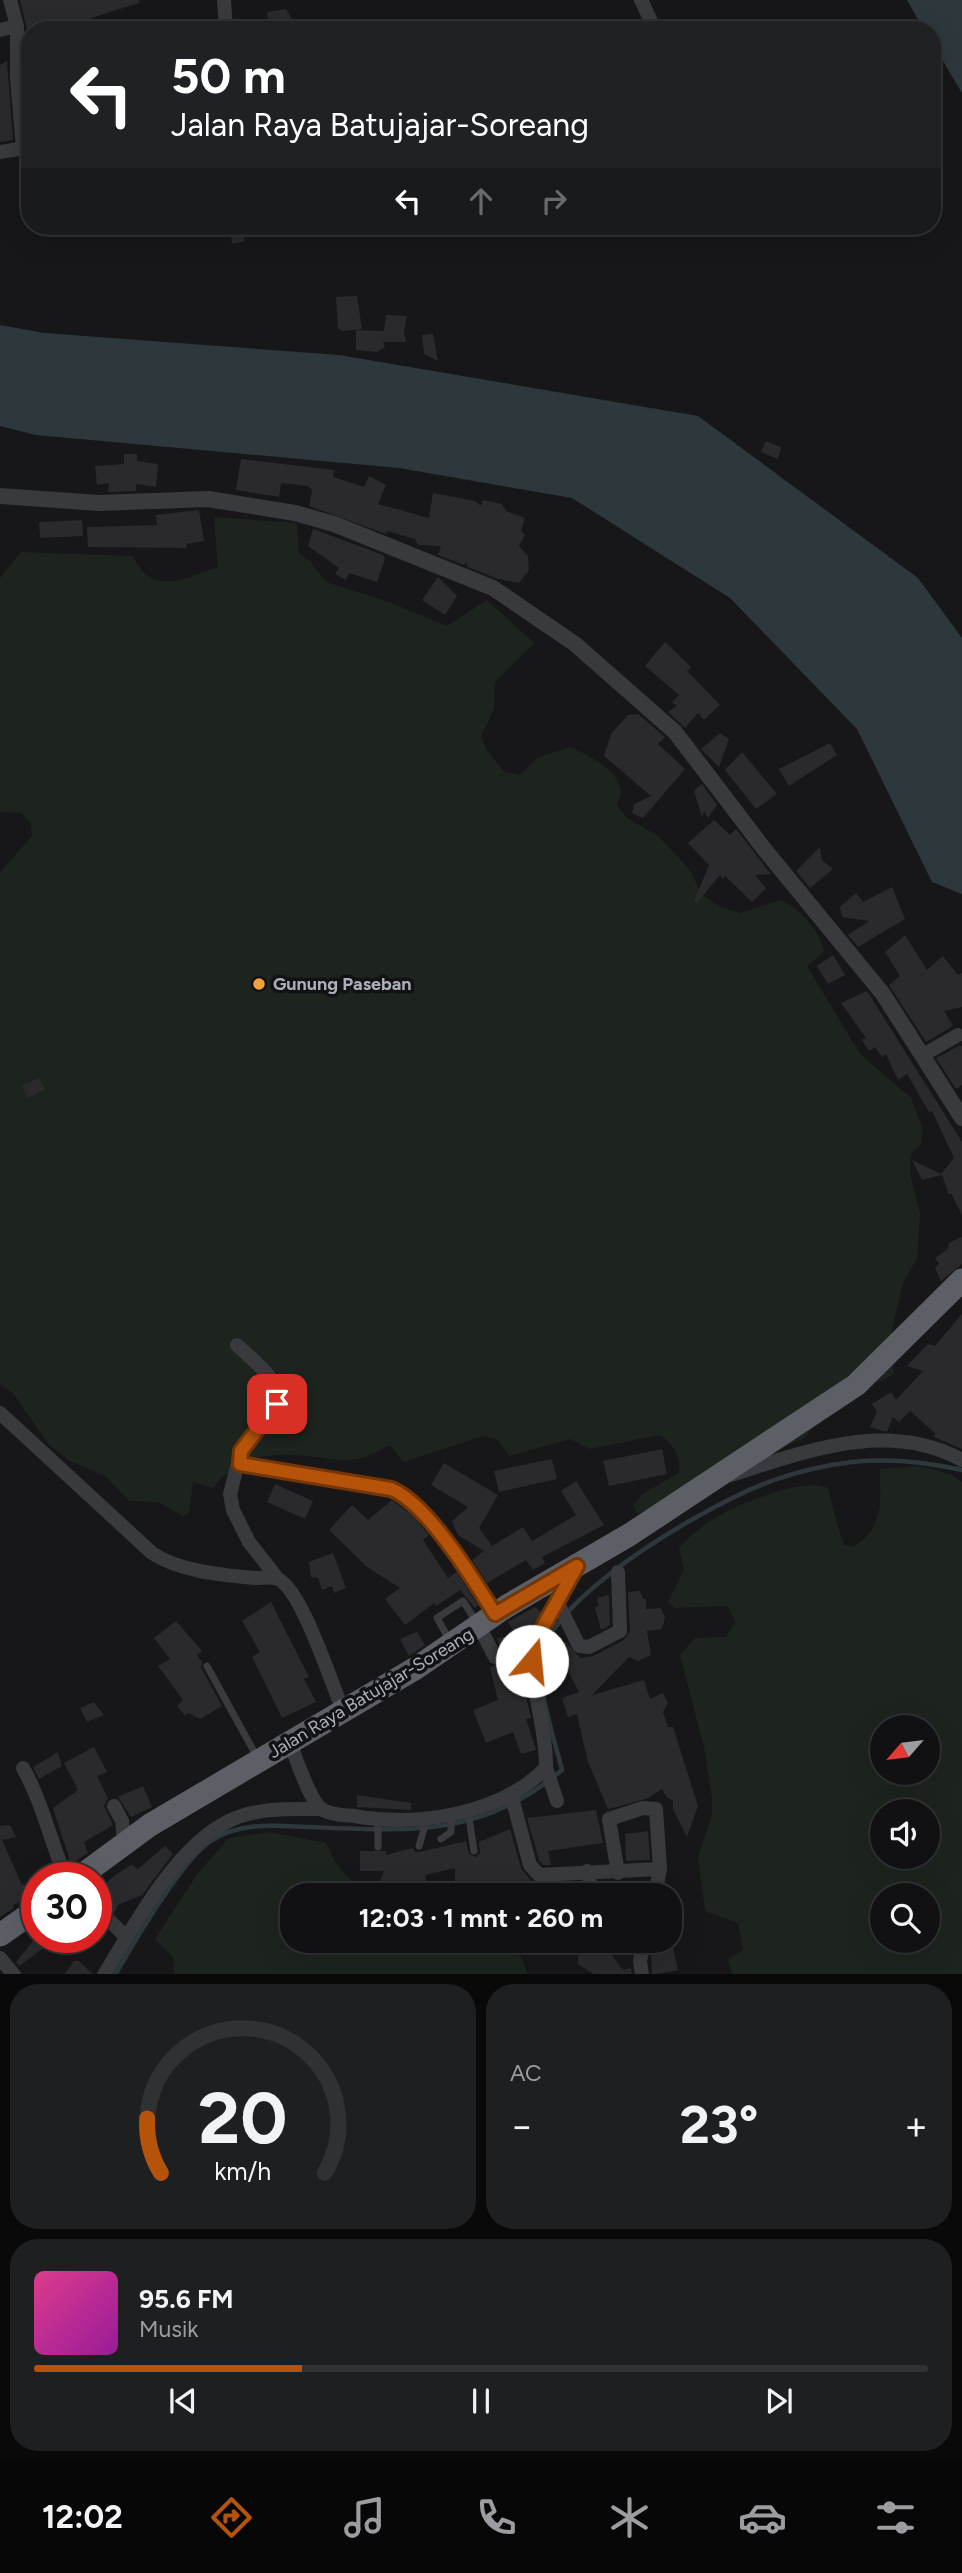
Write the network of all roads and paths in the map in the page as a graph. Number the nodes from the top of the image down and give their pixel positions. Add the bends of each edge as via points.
1 (10, 0) edge
2 (225, 0) edge
3 (641, 0) edge
4 (650, 19) dead end
5 (226, 21) edge
6 (17, 26) junction
7 (0, 30) edge
8 (21, 107) edge
9 (21, 149) edge
10 (0, 152) edge
11 (0, 496) edge
12 (958, 1035) dead end
13 (923, 1055) junction
14 (962, 1118) edge
15 (962, 1280) edge
16 (237, 1345) dead end
17 (0, 1413) edge
18 (962, 1460) edge
19 (240, 1464) junction
20 (712, 1480) junction
21 (577, 1566) junction
22 (618, 1572) dead end
23 (278, 1578) junction
24 (559, 1606) junction
25 (487, 1620) junction
26 (495, 1657) dead end
27 (207, 1666) dead end
28 (344, 1713) junction
29 (290, 1743) junction
30 (259, 1761) junction
31 (23, 1768) dead end
32 (550, 1775) junction
33 (513, 1801) junction
34 (557, 1801) dead end
35 (114, 1806) dead end
36 (322, 1810) junction
37 (469, 1813) junction
38 (452, 1821) junction
39 (426, 1825) junction
40 (378, 1826) junction
41 (441, 1839) dead end
42 (124, 1843) junction
43 (419, 1846) dead end
44 (378, 1847) dead end
45 (474, 1850) dead end
46 (59, 1862) edge
47 (99, 1862) edge
48 (660, 1869) junction
49 (587, 1871) junction
50 (618, 1873) junction
51 (590, 1883) edge
52 (657, 1883) edge
53 (21, 1920) edge
54 (112, 1923) edge
55 (0, 1935) edge
56 (127, 1938) junction
57 (642, 1953) edge
58 (0, 1958) edge
59 (13, 1974) edge
60 (105, 1974) edge
61 (642, 1974) edge

1 - 6 street
2 - 5 street
3 - 4 street
6 - 7 street
6 - 8 street
9 - 10 street
11 - 13 street via 99,503 208,499 295,513 334,524 493,588 575,644 675,733 863,968
12 - 13 street
13 - 14 street
15 - 20 highway, Jalan Raya Batujajar-Soreang via 856,1385
16 - 19 street via 276,1385 279,1395 241,1451
17 - 23 street via 169,1564
18 - 20 street via 941,1448 897,1440 853,1442 797,1453
19 - 23 street via 231,1504 249,1542
19 - 25 street via 405,1494 457,1553
20 - 21 highway, Jalan Raya Batujajar-Soreang
21 - 24 street
21 - 25 highway, Jalan Raya Batujajar-Soreang
22 - 24 street via 622,1626 616,1635 589,1647 579,1646
23 - 28 street via 296,1598 312,1630
24 - 32 street via 533,1646 532,1661
25 - 26 street
25 - 28 highway, Jalan Raya Batujajar-Soreang
27 - 30 lane
28 - 29 highway, Jalan Raya Batujajar-Soreang
29 - 30 highway, Jalan Raya Batujajar-Soreang
29 - 36 street
30 - 42 highway, Jalan Raya Batujajar-Soreang
31 - 46 street via 41,1800
32 - 33 street
32 - 34 street
33 - 37 street
33 - 49 street via 534,1872
35 - 42 street via 122,1821
36 - 40 street
36 - 56 street via 263,1811 212,1830 192,1847
37 - 38 street
37 - 45 lane
38 - 39 street
38 - 41 lane
39 - 40 street
39 - 43 lane
40 - 44 lane
42 - 47 highway, Jalan Raya Batujajar-Soreang
48 - 50 street
48 - 50 street via 656,1809 643,1808 609,1819
48 - 52 street
49 - 50 street
49 - 51 street
53 - 55 highway
54 - 56 street
56 - 60 street
57 - 61 street
58 - 59 street

